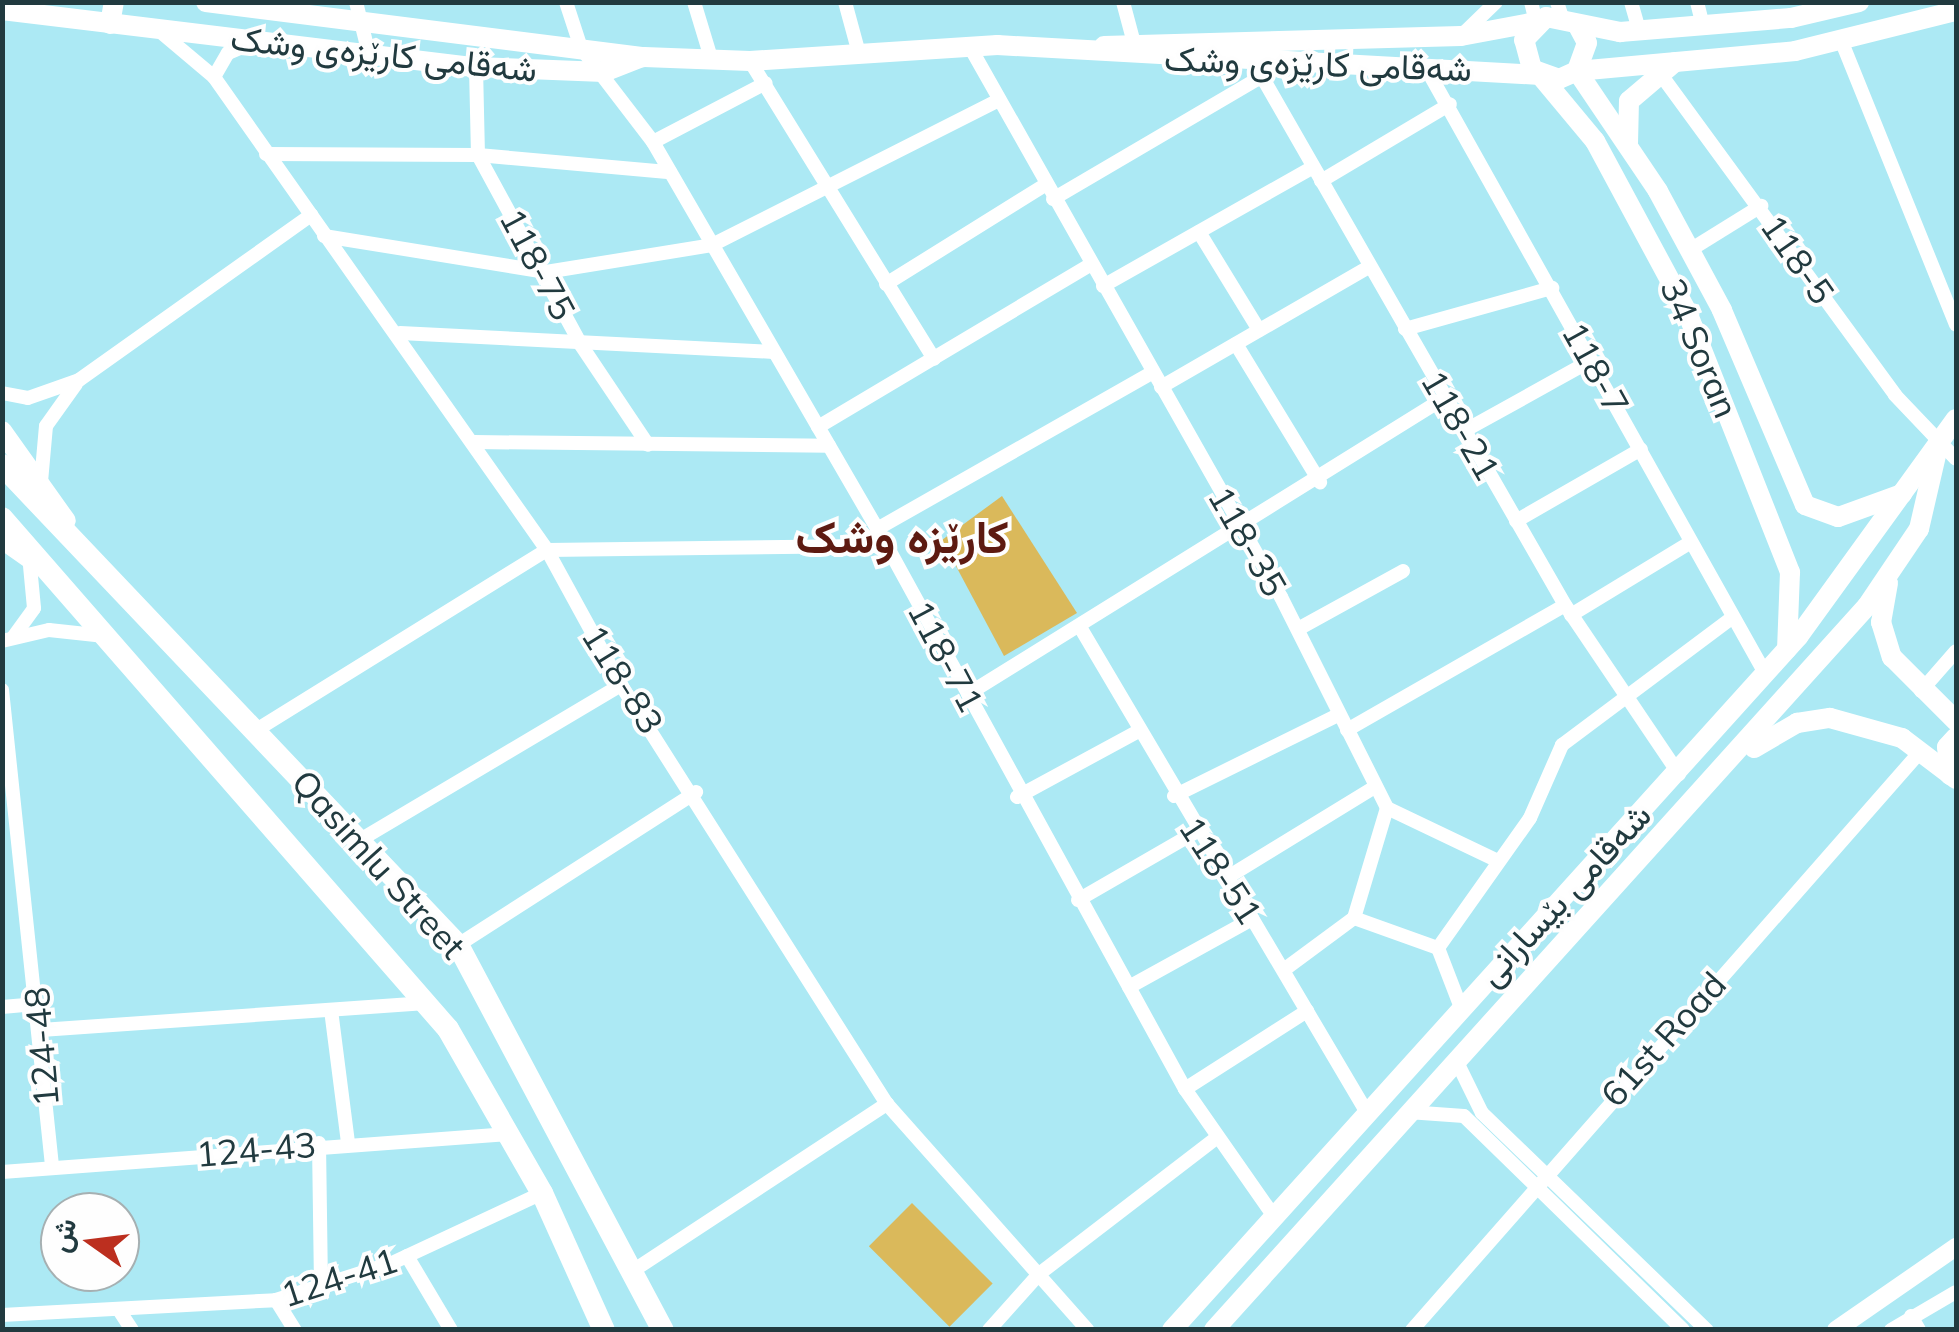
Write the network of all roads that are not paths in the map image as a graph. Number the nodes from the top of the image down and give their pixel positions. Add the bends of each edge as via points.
1 (114, 2) edge
2 (566, 2) edge
3 (694, 2) edge
4 (845, 2) edge
5 (1123, 2) edge
6 (1496, 2) edge
7 (1632, 2) edge
8 (1697, 2) edge
9 (213, 3) edge
10 (1848, 4) edge
11 (2, 10) edge
12 (1956, 10) edge
13 (359, 11) edge
14 (1533, 12) edge
15 (1565, 14) edge
16 (110, 24) junction
17 (150, 26) junction
18 (1703, 26) junction
19 (1640, 30) junction
20 (1461, 36) junction
21 (1133, 39) junction
22 (1306, 39) junction
23 (259, 40) junction
24 (1841, 40) junction
25 (856, 42) junction
26 (970, 46) junction
27 (581, 48) junction
28 (1097, 48) junction
29 (369, 54) junction
30 (644, 56) junction
31 (711, 58) junction
32 (750, 61) junction
33 (1303, 63) junction
34 (1425, 65) junction
35 (476, 66) junction
36 (1668, 66) junction
37 (1577, 70) junction
38 (604, 72) junction
39 (1540, 76) junction
40 (214, 78) junction
41 (766, 83) junction
42 (999, 100) junction
43 (1450, 104) junction
44 (652, 142) junction
45 (1630, 151) junction
46 (266, 154) junction
47 (478, 155) junction
48 (670, 172) junction
49 (1317, 174) junction
50 (828, 187) junction
51 (1049, 192) junction
52 (1761, 206) junction
53 (311, 215) junction
54 (1199, 232) junction
55 (324, 236) junction
56 (712, 245) junction
57 (1690, 250) junction
58 (1091, 264) junction
59 (1369, 267) junction
60 (546, 272) junction
61 (886, 284) junction
62 (1103, 286) junction
63 (1552, 288) junction
64 (1956, 325) edge
65 (1406, 329) junction
66 (1259, 330) junction
67 (400, 333) junction
68 (1236, 344) junction
69 (581, 345) junction
70 (774, 352) junction
71 (934, 359) junction
72 (1592, 360) junction
73 (79, 380) junction
74 (1156, 380) junction
75 (2, 393) edge
76 (1446, 397) junction
77 (1956, 419) edge
78 (818, 427) junction
79 (2, 431) edge
80 (1464, 431) junction
81 (474, 442) junction
82 (648, 445) junction
83 (1938, 445) junction
84 (828, 446) junction
85 (1640, 449) junction
86 (1781, 454) junction
87 (1956, 459) edge
88 (2, 466) edge
89 (1751, 472) junction
90 (1320, 482) junction
91 (42, 487) junction
92 (1904, 493) junction
93 (2, 518) edge
94 (1516, 521) junction
95 (877, 529) junction
96 (1241, 530) junction
97 (2, 538) edge
98 (1692, 542) junction
99 (887, 546) junction
100 (547, 550) junction
101 (35, 559) junction
102 (92, 560) junction
103 (1404, 571) dead end
104 (1890, 572) junction
105 (1568, 610) junction
106 (1732, 618) junction
107 (1080, 627) junction
108 (1298, 630) junction
109 (108, 637) junction
110 (8, 638) edge
111 (1787, 648) junction
112 (1956, 651) edge
113 (1765, 672) junction
114 (621, 685) junction
115 (2, 690) edge
116 (1921, 691) junction
117 (968, 694) junction
118 (1629, 704) junction
119 (1338, 715) junction
120 (1956, 721) edge
121 (258, 730) junction
122 (1346, 730) junction
123 (1135, 733) junction
124 (1956, 737) edge
125 (1919, 753) junction
126 (1740, 757) junction
127 (1679, 774) junction
128 (1954, 777) edge
129 (1375, 787) junction
130 (696, 792) junction
131 (1174, 796) junction
132 (1017, 797) junction
133 (1387, 808) junction
134 (1196, 832) junction
135 (360, 840) junction
136 (1494, 859) junction
137 (1228, 877) junction
138 (1565, 887) junction
139 (1078, 900) junction
140 (1588, 911) junction
141 (1354, 918) junction
142 (1252, 919) junction
143 (458, 945) junction
144 (1438, 948) junction
145 (1284, 969) junction
146 (1128, 987) junction
147 (426, 1003) junction
148 (38, 1004) junction
149 (1460, 1005) junction
150 (2, 1007) edge
151 (330, 1010) junction
152 (1307, 1011) junction
153 (40, 1030) junction
154 (1456, 1060) junction
155 (1185, 1089) junction
156 (886, 1104) junction
157 (1366, 1111) junction
158 (1408, 1112) junction
159 (510, 1134) junction
160 (1216, 1138) junction
161 (319, 1142) junction
162 (348, 1142) junction
163 (52, 1166) junction
164 (2, 1172) edge
165 (1539, 1178) junction
166 (542, 1193) junction
167 (1274, 1216) junction
168 (1956, 1247) edge
169 (407, 1256) junction
170 (634, 1270) junction
171 (1039, 1274) junction
172 (321, 1288) junction
173 (1956, 1292) edge
174 (276, 1300) junction
175 (119, 1310) junction
176 (1690, 1313) junction
177 (2, 1315) edge
178 (1915, 1323) edge
179 (1681, 1327) edge
180 (1216, 1329) edge
181 (132, 1330) edge
182 (295, 1330) edge
183 (451, 1330) edge
184 (604, 1330) edge
185 (663, 1330) edge
186 (989, 1330) edge
187 (1088, 1330) edge
188 (1172, 1330) edge
189 (1412, 1330) edge
190 (1708, 1330) edge
191 (1836, 1330) edge
192 (1890, 1330) edge

1 - 16 main road
2 - 27 street
3 - 31 street
4 - 25 street
5 - 21 street
6 - 20 street
7 - 19 street
8 - 18 street
9 - 13 main road, شەقامی کارێزەی وشک
10 - 18 main road
11 - 16 main road, شەقامی کارێزەی وشک
12 - 24 main road
13 - 27 main road, شەقامی کارێزەی وشک
13 - 29 street
14 - 15 main road
14 - 20 main road, شەقامی کارێزەی وشک
14 - 39 main road via 1524,51
15 - 19 main road
15 - 37 main road via 1586,43
16 - 17 main road, شەقامی کارێزەی وشک
17 - 23 main road, شەقامی کارێزەی وشک
17 - 40 street, 118-83
18 - 19 main road
20 - 22 main road, شەقامی کارێزەی وشک
21 - 22 main road, شەقامی کارێزەی وشک
21 - 28 main road, شەقامی کارێزەی وشک
22 - 33 main road
23 - 29 main road, شەقامی کارێزەی وشک
23 - 40 street via 228,52
24 - 36 main road
24 - 64 street
25 - 26 main road, شەقامی کارێزەی وشک
25 - 32 main road, شەقامی کارێزەی وشک
26 - 28 main road, شەقامی کارێزەی وشک
26 - 42 street, 118-35
27 - 30 main road, شەقامی کارێزەی وشک
27 - 38 street, 118-71
28 - 33 main road, شەقامی کارێزەی وشک via 1140,58
29 - 35 main road, شەقامی کارێزەی وشک
30 - 31 main road, شەقامی کارێزەی وشک
30 - 38 main road, شەقامی کارێزەی وشک
31 - 32 main road, شەقامی کارێزەی وشک
32 - 41 street
33 - 34 main road, شەقامی کارێزەی وشک
34 - 39 main road, شەقامی کارێزەی وشک
34 - 43 street, 118-7
35 - 38 main road, شەقامی کارێزەی وشک
35 - 47 street, 118-75
36 - 37 main road
36 - 45 main road via 1628,101
36 - 52 street, 118-5
37 - 39 main road
37 - 45 main road, 34 Soran
38 - 44 street, 118-71
39 - 89 main road, 34 Soran via 1648,228
40 - 46 street, 118-83
41 - 44 street
41 - 50 street
42 - 50 street
42 - 51 street, 118-35
43 - 49 street
43 - 63 street, 118-7
44 - 48 street, 118-71
45 - 57 main road, 34 Soran
46 - 47 street
46 - 53 street, 118-83
47 - 48 street
47 - 60 street, 118-75
48 - 56 street, 118-71
49 - 51 street, 118-21 via 1259,72
49 - 54 street
49 - 59 street, 118-21
50 - 56 street
50 - 61 street
51 - 58 street, 118-35
51 - 61 street
52 - 57 street
52 - 83 street, 118-5
53 - 55 street, 118-83
53 - 73 street
54 - 62 street
54 - 66 street
55 - 60 street
55 - 67 street, 118-83
56 - 60 street
56 - 70 street, 118-71
57 - 86 main road, 34 Soran
58 - 62 street, 118-35
58 - 71 street
59 - 65 street, 118-21
59 - 66 street
60 - 69 street, 118-75
61 - 71 street
62 - 74 street, 118-35
63 - 65 street
63 - 72 street, 118-7
65 - 76 street, 118-21
66 - 68 street
67 - 69 street
67 - 81 street, 118-83
68 - 74 street
68 - 90 street
69 - 70 street
69 - 82 street, 118-75
70 - 78 street, 118-71
71 - 78 street
72 - 80 street
72 - 85 street, 118-7
73 - 75 street via 28,398
73 - 91 street via 46,426
74 - 95 street
74 - 96 street, 118-35
76 - 80 street, 118-21
76 - 90 street
77 - 83 main road, شەقامی بێسارانی
78 - 84 street, 118-71
79 - 91 main road
80 - 94 street, 118-21
81 - 82 street
81 - 100 street, 118-83
82 - 84 street
83 - 87 street, 118-5
83 - 92 main road, شەقامی بێسارانی
83 - 104 main road, شەقامی بێسارانی via 1919,529
84 - 95 street, 118-71
85 - 94 street
85 - 98 street, 118-7
86 - 89 main road
86 - 92 main road, 34 Soran via 1817,513 1863,512
88 - 102 main road, Qasimlu Street
89 - 111 main road, 34 Soran via 1790,572
90 - 96 street
91 - 102 main road
92 - 111 main road, شەقامی بێسارانی
93 - 101 main road, Qasimlu Street
94 - 105 street, 118-21
95 - 99 street, 118-71
96 - 107 street
96 - 108 street, 118-35
97 - 101 main road
98 - 105 street
98 - 106 street, 118-7
99 - 100 street
99 - 117 street, 118-71
100 - 114 street, 118-83
100 - 121 street
101 - 109 main road, Qasimlu Street
101 - 110 street via 34,608
102 - 121 main road, Qasimlu Street
103 - 108 street
104 - 116 main road via 1881,622 1892,657
104 - 126 main road, شەقامی بێسارانی
105 - 118 street, 118-21
105 - 122 street
106 - 113 street, 118-7
106 - 118 street
107 - 117 street
107 - 123 street, 118-51
108 - 119 street, 118-35
109 - 110 street
109 - 147 main road, Qasimlu Street
111 - 113 main road, شەقامی بێسارانی
112 - 116 street
113 - 127 main road, شەقامی بێسارانی
114 - 130 street, 118-83
114 - 135 street
115 - 148 street, 124-48
116 - 120 main road
117 - 132 street, 118-71
118 - 127 street, 118-21
118 - 136 street via 1562,745 1530,818
119 - 122 street, 118-35
119 - 131 street
121 - 135 main road, Qasimlu Street
122 - 129 street, 118-35
123 - 131 street, 118-51
123 - 132 street
124 - 128 main road via 1948,747
125 - 126 main road via 1876,727 1830,718 1797,723
125 - 128 main road
125 - 165 street, 61st Road
126 - 140 main road, شەقامی بێسارانی
127 - 138 main road, شەقامی بێسارانی
129 - 133 street, 118-35
129 - 137 street
130 - 143 street
130 - 156 street, 118-83
131 - 134 street, 118-51
132 - 139 street, 118-71
133 - 136 street
133 - 141 street
134 - 137 street, 118-51
134 - 139 street
135 - 143 main road, Qasimlu Street
136 - 144 street
137 - 142 street, 118-51
138 - 140 main road
138 - 149 main road, شەقامی بێسارانی
139 - 146 street, 118-71
140 - 154 main road, شەقامی بێسارانی
141 - 144 street
141 - 145 street
142 - 145 street, 118-51
142 - 146 street
143 - 170 main road, Qasimlu Street
144 - 149 street
145 - 152 street, 118-51
146 - 155 street, 118-71
147 - 151 street
147 - 159 main road, Qasimlu Street
148 - 150 street
148 - 153 street, 124-48
149 - 157 main road, شەقامی بێسارانی
151 - 153 street
151 - 162 street
152 - 155 street
152 - 157 street, 118-51
153 - 163 street, 124-48
154 - 158 main road, شەقامی بێسارانی
154 - 165 street via 1475,1104
155 - 160 street, 118-71
156 - 170 street
156 - 171 street, 118-83
157 - 167 main road, شەقامی بێسارانی
158 - 165 street via 1458,1113
158 - 180 main road, شەقامی بێسارانی
159 - 162 street, 124-43
159 - 166 main road, Qasimlu Street
160 - 167 street, 118-71
160 - 171 street
161 - 162 street, 124-43
161 - 163 street, 124-43
161 - 172 street
163 - 164 street, 124-43
165 - 176 street
165 - 179 street
165 - 189 street, 61st Road
166 - 169 street, 124-41
166 - 184 main road, Qasimlu Street
167 - 188 main road, شەقامی بێسارانی
168 - 191 street
169 - 172 street, 124-41
169 - 183 street
170 - 185 main road, Qasimlu Street
171 - 186 street
171 - 187 street, 118-83
172 - 174 street, 124-41
173 - 178 street
174 - 175 street, 124-41
174 - 182 street
175 - 177 street, 124-41
175 - 181 street
176 - 179 street
176 - 190 street
178 - 192 street

